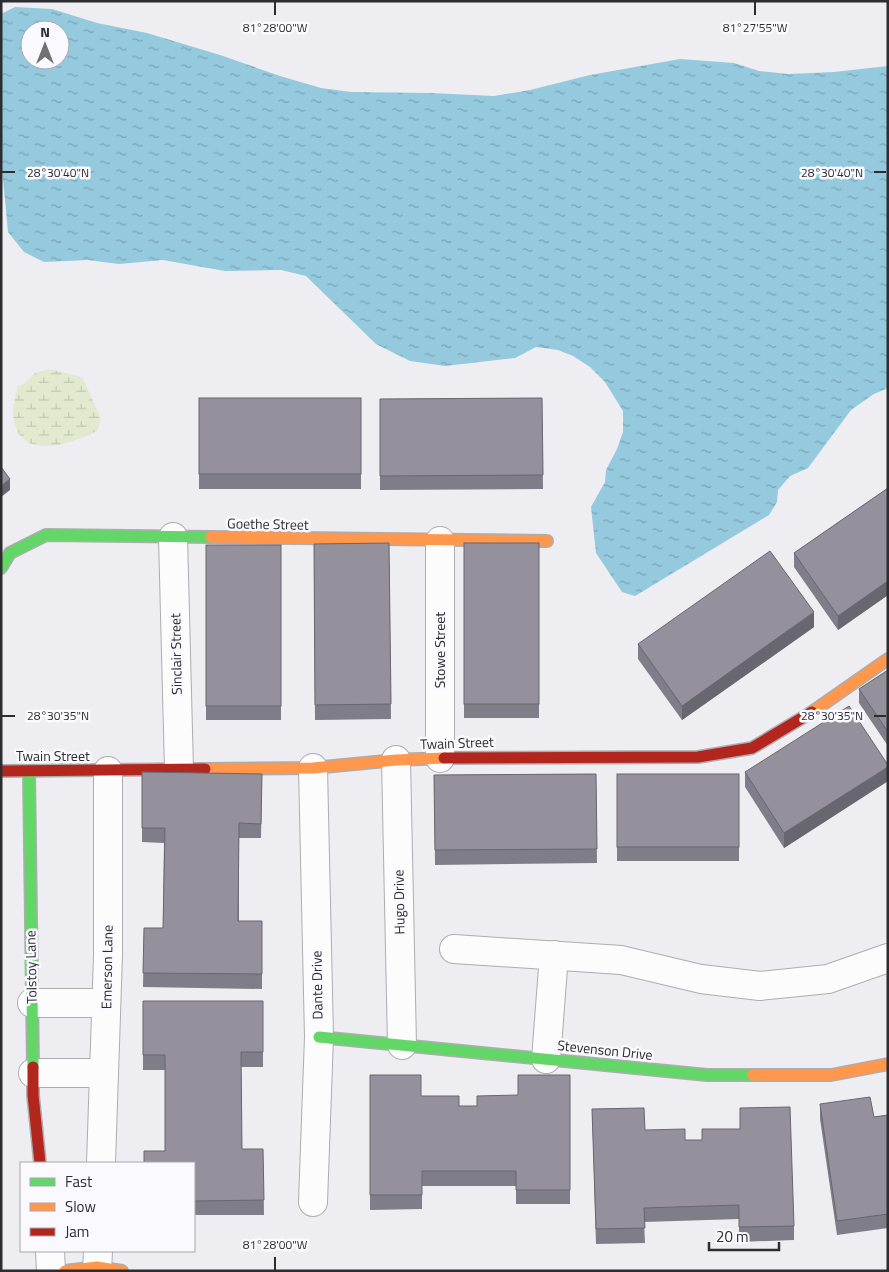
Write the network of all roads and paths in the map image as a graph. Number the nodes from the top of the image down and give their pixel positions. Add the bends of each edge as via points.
1 (174, 537) junction
2 (440, 541) junction
3 (547, 541) dead end
4 (1, 568) edge
5 (888, 659) edge
6 (440, 758) junction
7 (396, 760) junction
8 (313, 768) junction
9 (179, 770) junction
10 (1, 771) edge
11 (29, 771) junction
12 (108, 771) junction
13 (454, 949) dead end
14 (554, 955) junction
15 (888, 958) edge
16 (32, 1003) junction
17 (106, 1003) junction
18 (318, 1037) junction
19 (402, 1045) junction
20 (546, 1058) junction
21 (888, 1064) edge
22 (33, 1073) junction
23 (104, 1073) junction
24 (40, 1162) edge
25 (101, 1162) edge
26 (313, 1202) dead end
27 (50, 1252) edge
28 (104, 1265) edge
29 (50, 1271) edge
30 (65, 1271) edge

1 - 2 street, Goethe Street
1 - 4 street, Goethe Street via 46,535 10,553
1 - 9 street, Sinclair Street
2 - 3 street, Goethe Street
2 - 6 street, Stowe Street
5 - 6 street, Twain Street via 829,701 752,748 698,757
6 - 7 street, Twain Street
7 - 8 street, Twain Street
7 - 19 street, Hugo Drive
8 - 9 street, Twain Street
8 - 18 street, Dante Drive
9 - 12 street, Twain Street
10 - 11 street, Twain Street
11 - 12 street, Twain Street
11 - 16 street, Tolstoy Lane
12 - 17 street, Emerson Lane
13 - 14 street
14 - 15 street via 621,960 701,979 760,986 828,979
14 - 20 street
16 - 17 street
16 - 22 street, Tolstoy Lane
17 - 23 street, Emerson Lane
18 - 19 street, Stevenson Drive
18 - 26 street, Dante Drive
19 - 20 street, Stevenson Drive
20 - 21 street, Stevenson Drive via 707,1075 832,1075
22 - 23 street
22 - 24 street, Tolstoy Lane
23 - 25 street, Emerson Lane
27 - 29 street
28 - 30 street

